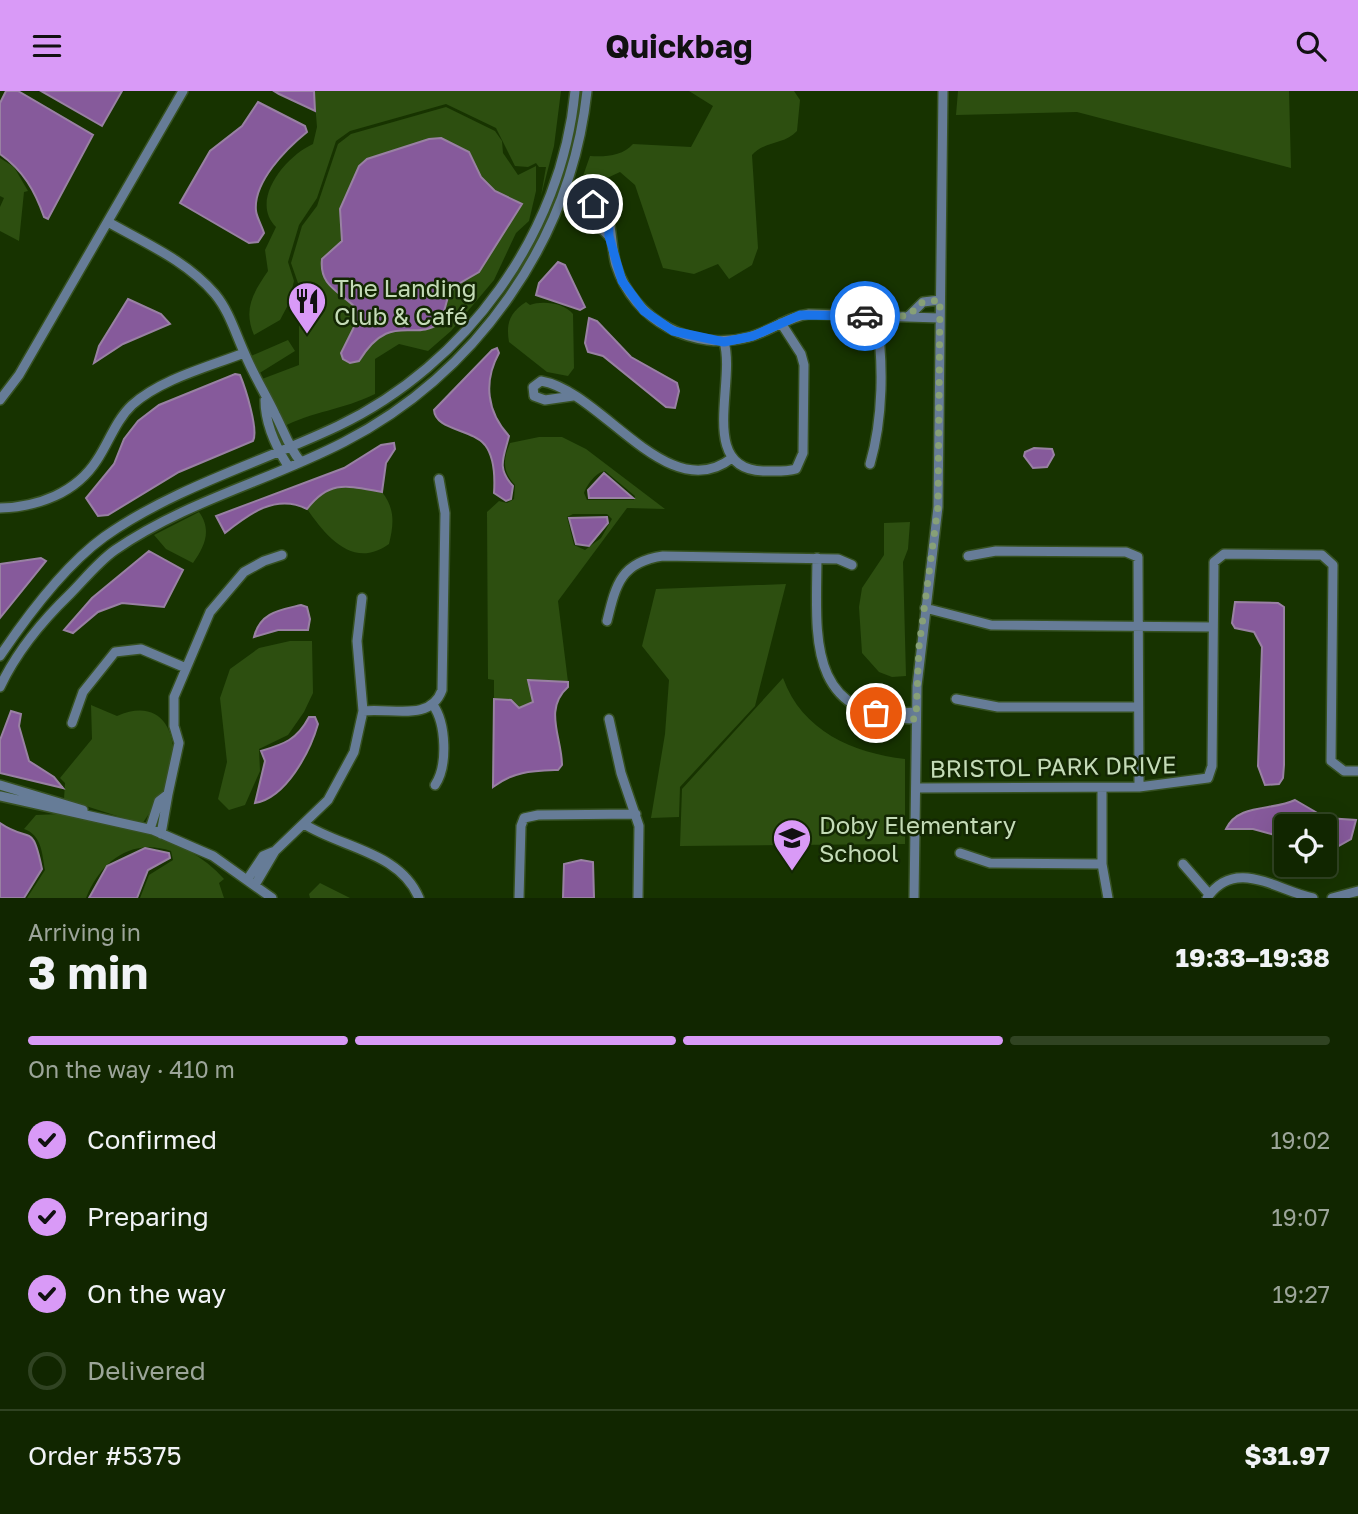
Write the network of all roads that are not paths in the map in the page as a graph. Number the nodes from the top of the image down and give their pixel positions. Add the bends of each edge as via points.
1 (183, 91) edge
2 (575, 91) edge
3 (587, 91) edge
4 (943, 91) edge
5 (108, 222) junction
6 (609, 236) dead end
7 (940, 300) junction
8 (876, 316) junction
9 (909, 316) junction
10 (940, 318) junction
11 (781, 323) junction
12 (724, 342) junction
13 (244, 353) junction
14 (573, 396) dead end
15 (0, 400) edge
16 (265, 400) junction
17 (289, 447) junction
18 (279, 451) junction
19 (732, 458) junction
20 (300, 461) junction
21 (870, 464) dead end
22 (288, 466) junction
23 (439, 479) dead end
24 (0, 508) edge
25 (282, 555) dead end
26 (968, 556) dead end
27 (817, 558) junction
28 (852, 565) dead end
29 (362, 598) dead end
30 (925, 608) junction
31 (607, 621) dead end
32 (1140, 627) junction
33 (1213, 627) junction
34 (0, 656) edge
35 (186, 668) junction
36 (0, 687) edge
37 (956, 699) dead end
38 (433, 705) junction
39 (1138, 707) junction
40 (363, 711) junction
41 (916, 716) junction
42 (609, 719) dead end
43 (72, 723) dead end
44 (1358, 771) edge
45 (0, 785) edge
46 (435, 785) dead end
47 (1139, 787) junction
48 (916, 788) junction
49 (1102, 788) junction
50 (168, 794) junction
51 (0, 796) edge
52 (636, 814) junction
53 (104, 817) junction
54 (304, 824) junction
55 (150, 829) junction
56 (161, 834) junction
57 (960, 853) dead end
58 (1102, 864) junction
59 (1184, 864) dead end
60 (251, 883) junction
61 (1358, 891) edge
62 (1208, 896) edge
63 (272, 898) edge
64 (419, 898) edge
65 (519, 898) edge
66 (638, 898) edge
67 (914, 898) edge
68 (1108, 898) edge
69 (1313, 898) edge
70 (1332, 898) edge

1 - 5 street
2 - 17 street via 549,200 516,264 489,303 454,342 392,394 338,426
3 - 20 street via 572,166 555,215 497,317 426,389 386,418
4 - 7 street
5 - 13 street via 198,276 224,306
5 - 15 street
6 - 12 street via 622,281 644,311 673,331
7 - 9 street via 920,303
7 - 10 street
8 - 9 street
8 - 11 street via 809,314
8 - 21 street via 878,425
9 - 10 street
10 - 30 street via 938,507
11 - 12 street
11 - 19 street via 803,359 802,460 791,471 760,471
12 - 19 street via 728,379 722,433
13 - 16 street
13 - 24 street via 137,401 118,422 85,476 64,493
14 - 19 street via 673,466 708,469
16 - 17 street
16 - 18 street via 265,415
17 - 18 street
17 - 20 street
18 - 22 street
18 - 34 street via 188,489 102,539 34,606
20 - 22 street
22 - 36 street via 195,504 112,551 47,617
23 - 38 street via 445,513 443,677
25 - 35 street via 244,572 224,593 210,612
26 - 32 street via 996,551 1126,552 1138,557
27 - 28 street
27 - 31 street via 646,558 626,569 614,589
27 - 41 street via 816,636 833,687 868,711
29 - 40 street via 357,641
30 - 32 street via 991,625
30 - 41 street
32 - 33 street
32 - 39 street
33 - 44 street, BRISTOL PARK DRIVE via 1214,562 1218,556 1322,555 1329,559 1333,565 1332,761 1343,771
33 - 47 street, BRISTOL PARK DRIVE via 1212,766 1208,778
35 - 43 street via 141,649 115,652 83,692
35 - 50 street via 172,706 179,743
37 - 39 street via 998,707
38 - 40 street via 418,711
38 - 46 street via 442,723 441,772
39 - 47 street
40 - 54 street via 346,771
41 - 48 street
42 - 52 street
45 - 53 street
47 - 49 street, BRISTOL PARK DRIVE
48 - 49 street, BRISTOL PARK DRIVE
48 - 67 street
49 - 58 street
50 - 55 street via 159,801
50 - 56 street
51 - 53 street
52 - 65 street via 524,818
52 - 66 street
53 - 55 street
54 - 60 street via 275,851
54 - 64 street via 383,859 405,876
55 - 56 street
56 - 60 street via 213,856
57 - 58 street via 990,863
58 - 68 street
59 - 62 street
60 - 63 street
61 - 70 street
62 - 69 street via 1227,881 1246,877

